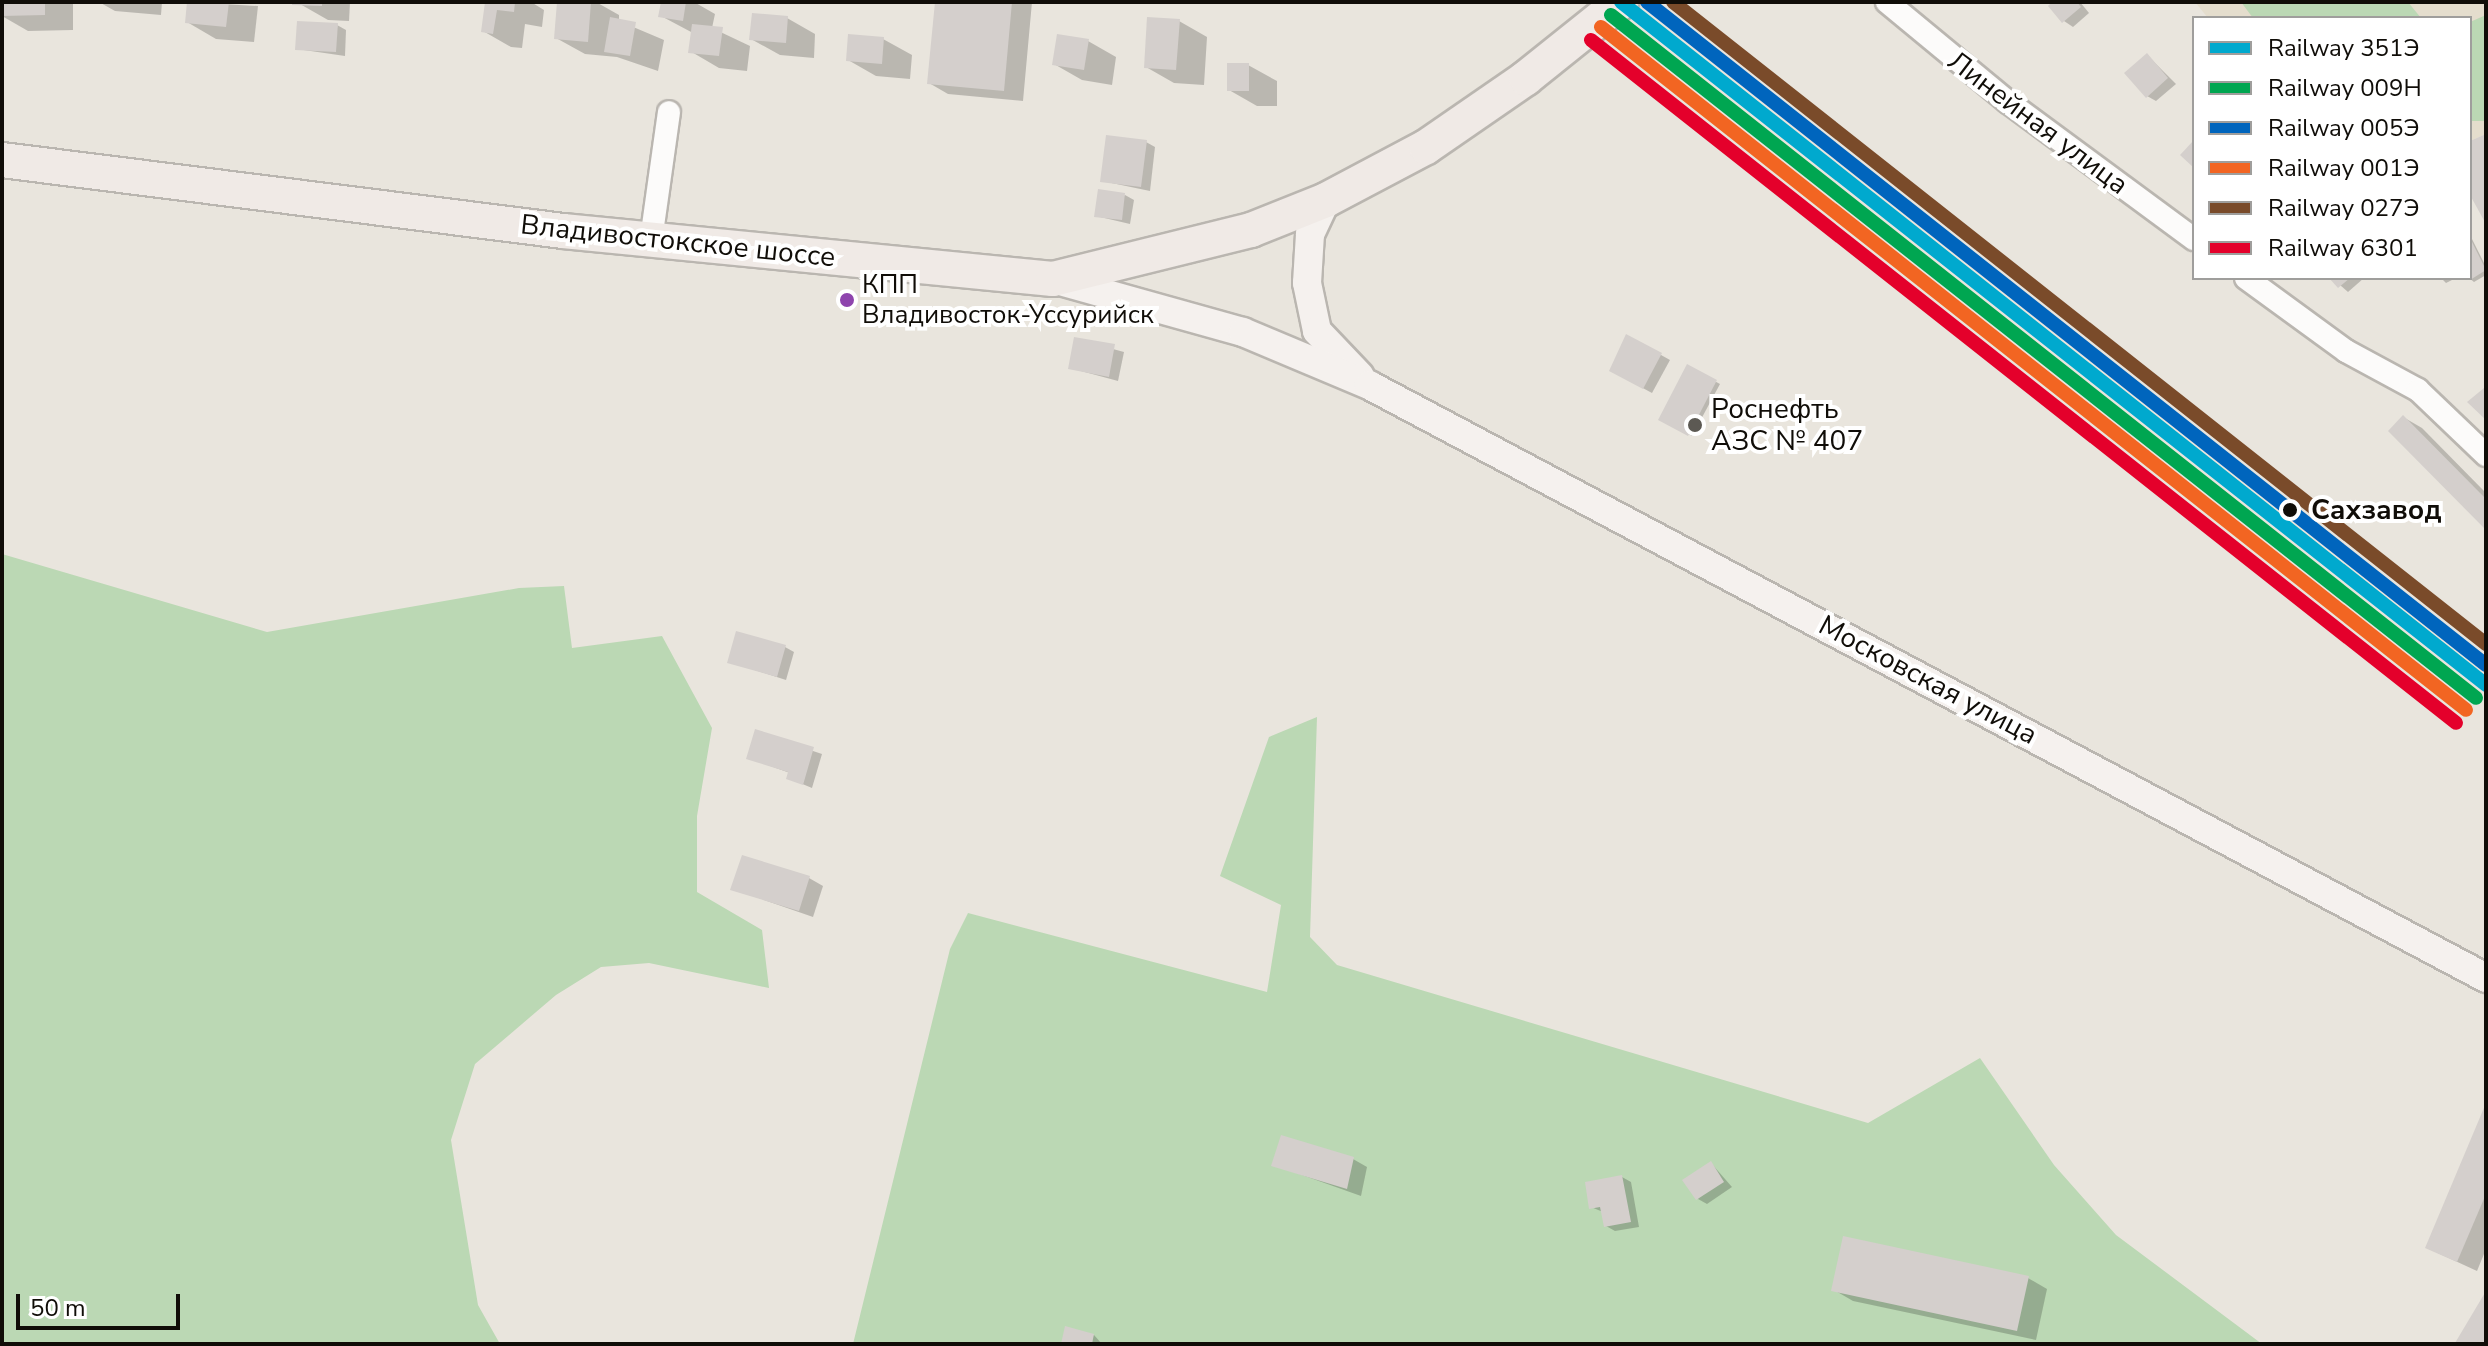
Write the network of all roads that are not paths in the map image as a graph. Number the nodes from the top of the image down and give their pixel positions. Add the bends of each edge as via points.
1 (1621, 2) edge
2 (1887, 2) edge
3 (669, 112) dead end
4 (2, 160) edge
5 (1326, 200) junction
6 (2192, 238) edge
7 (651, 240) junction
8 (1053, 279) junction
9 (2249, 280) edge
10 (1369, 385) junction
11 (2486, 455) edge
12 (2486, 978) edge

1 - 5 highway, Владивостокское шоссе via 1526,78 1426,147
2 - 6 street, Линейная улица via 2008,102
3 - 7 street
4 - 7 highway, Владивостокское шоссе
5 - 8 highway, Владивостокское шоссе via 1251,230
5 - 10 main road, Московская улица via 1310,234 1307,283 1317,331
7 - 8 highway, Владивостокское шоссе
8 - 10 main road, Московская улица via 1243,332
9 - 11 street via 2346,351 2418,390
10 - 12 main road, Московская улица

